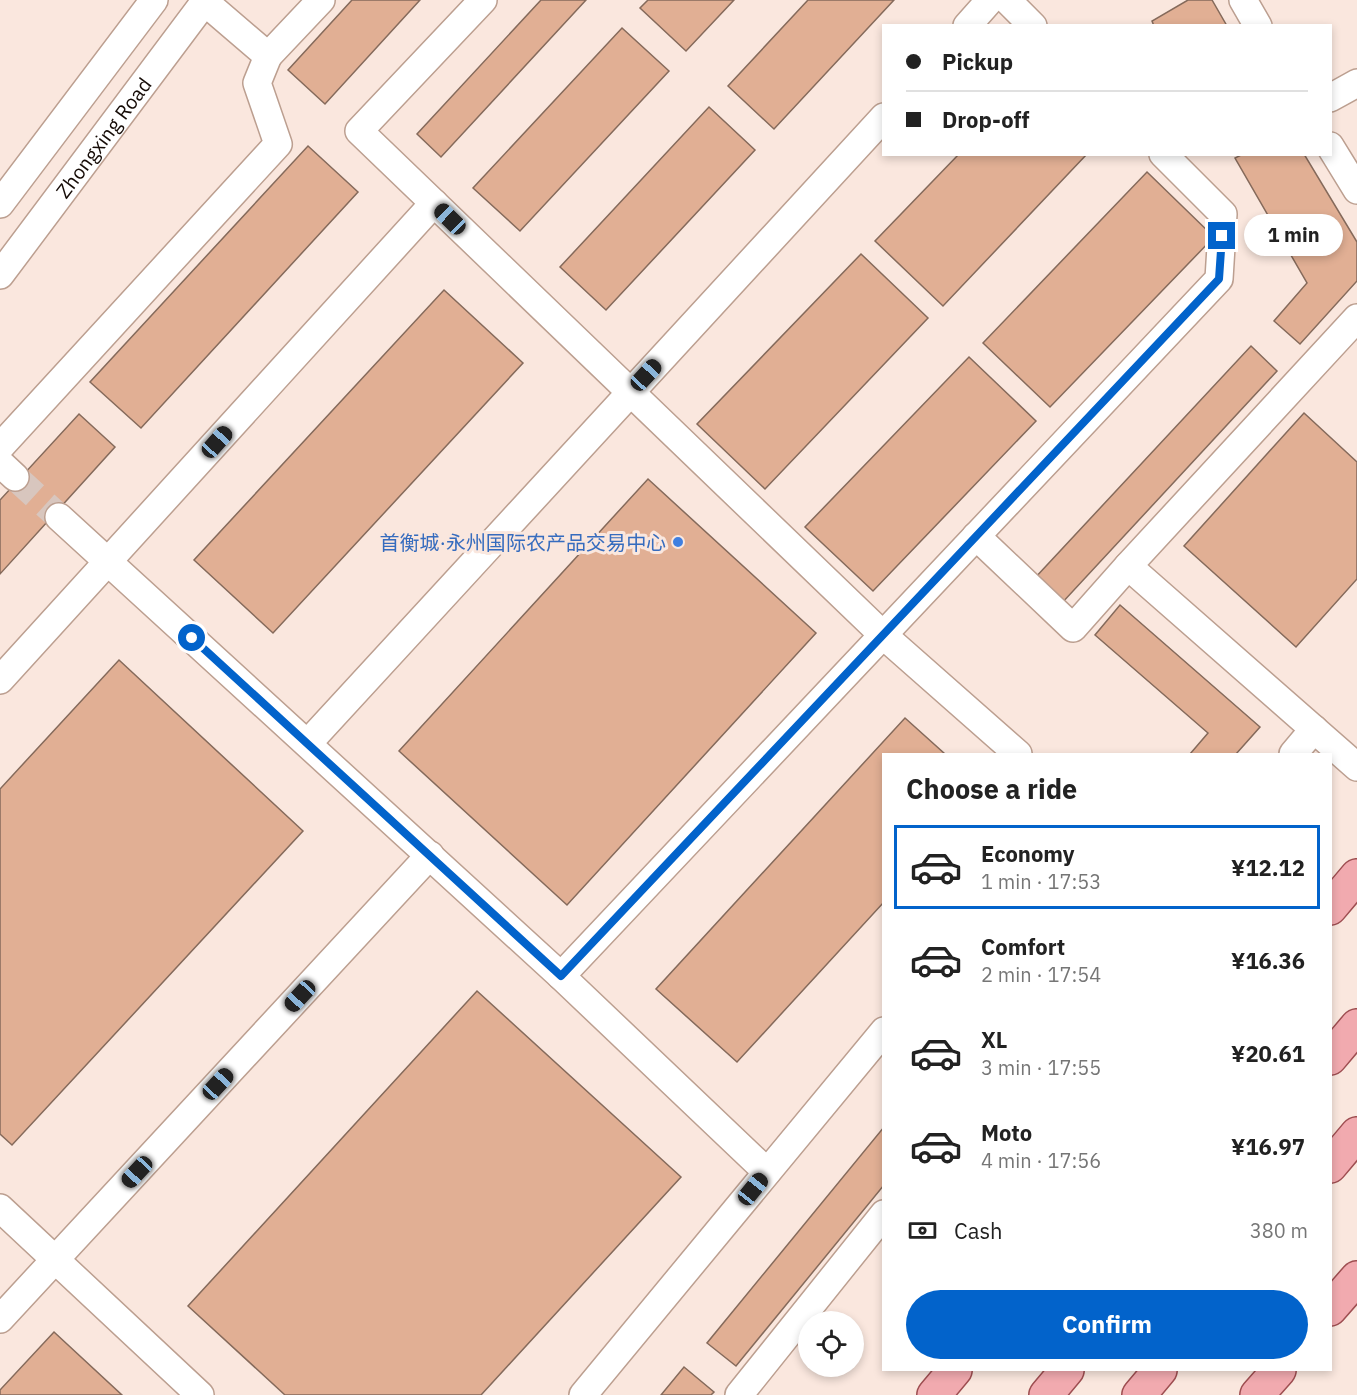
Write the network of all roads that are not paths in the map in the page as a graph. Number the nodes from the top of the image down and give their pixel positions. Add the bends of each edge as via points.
1 (154, 0) edge
2 (321, 0) edge
3 (483, 0) edge
4 (990, 0) edge
5 (1007, 0) edge
6 (1243, 0) edge
7 (205, 1) edge
8 (969, 24) edge
9 (1031, 24) edge
10 (1257, 24) edge
11 (268, 56) junction
12 (1357, 83) edge
13 (1332, 97) edge
14 (882, 119) edge
15 (1332, 149) edge
16 (1165, 156) edge
17 (1357, 190) edge
18 (434, 203) junction
19 (0, 204) edge
20 (0, 275) edge
21 (1357, 318) edge
22 (631, 392) junction
23 (0, 447) edge
24 (59, 517) tunnel mouth
25 (976, 536) junction
26 (109, 562) junction
27 (1128, 566) junction
28 (883, 635) junction
29 (0, 680) edge
30 (1314, 729) junction
31 (308, 743) junction
32 (1017, 753) edge
33 (1294, 753) edge
34 (1357, 766) edge
35 (430, 855) junction
36 (1357, 876) edge
37 (1332, 906) edge
38 (561, 976) junction
39 (1357, 1026) edge
40 (882, 1033) edge
41 (1332, 1056) edge
42 (1357, 1134) edge
43 (1332, 1164) edge
44 (767, 1172) junction
45 (0, 1208) edge
46 (882, 1216) edge
47 (55, 1259) junction
48 (1357, 1278) edge
49 (1332, 1307) edge
50 (0, 1319) edge
51 (954, 1371) edge
52 (1066, 1371) edge
53 (1159, 1371) edge
54 (1277, 1371) edge
55 (200, 1395) edge
56 (583, 1395) edge
57 (739, 1395) edge
58 (934, 1395) edge
59 (1046, 1395) edge
60 (1139, 1395) edge
61 (1257, 1395) edge

1 - 19 street
2 - 11 street
3 - 18 street via 359,131
4 - 8 street
5 - 9 street
6 - 10 street
7 - 11 street
7 - 20 street, Zhongxing Road
11 - 23 street via 257,83 278,144
12 - 13 street
14 - 22 street
15 - 17 street
16 - 25 street via 1223,214 1219,279
18 - 22 street
18 - 26 street
21 - 27 street
22 - 28 street
22 - 31 street
24 - 26 street
25 - 27 street via 1073,628
25 - 28 street
26 - 29 street
26 - 31 street
27 - 30 street
28 - 32 street
28 - 38 street
30 - 33 street
30 - 34 street
31 - 35 street
35 - 38 street
35 - 47 street
36 - 37 main road
38 - 44 street
39 - 41 main road
40 - 44 street
42 - 43 main road
44 - 56 street
45 - 47 street
46 - 57 street
47 - 50 street
47 - 55 street
48 - 49 main road
51 - 58 main road
52 - 59 main road
53 - 60 main road
54 - 61 main road

